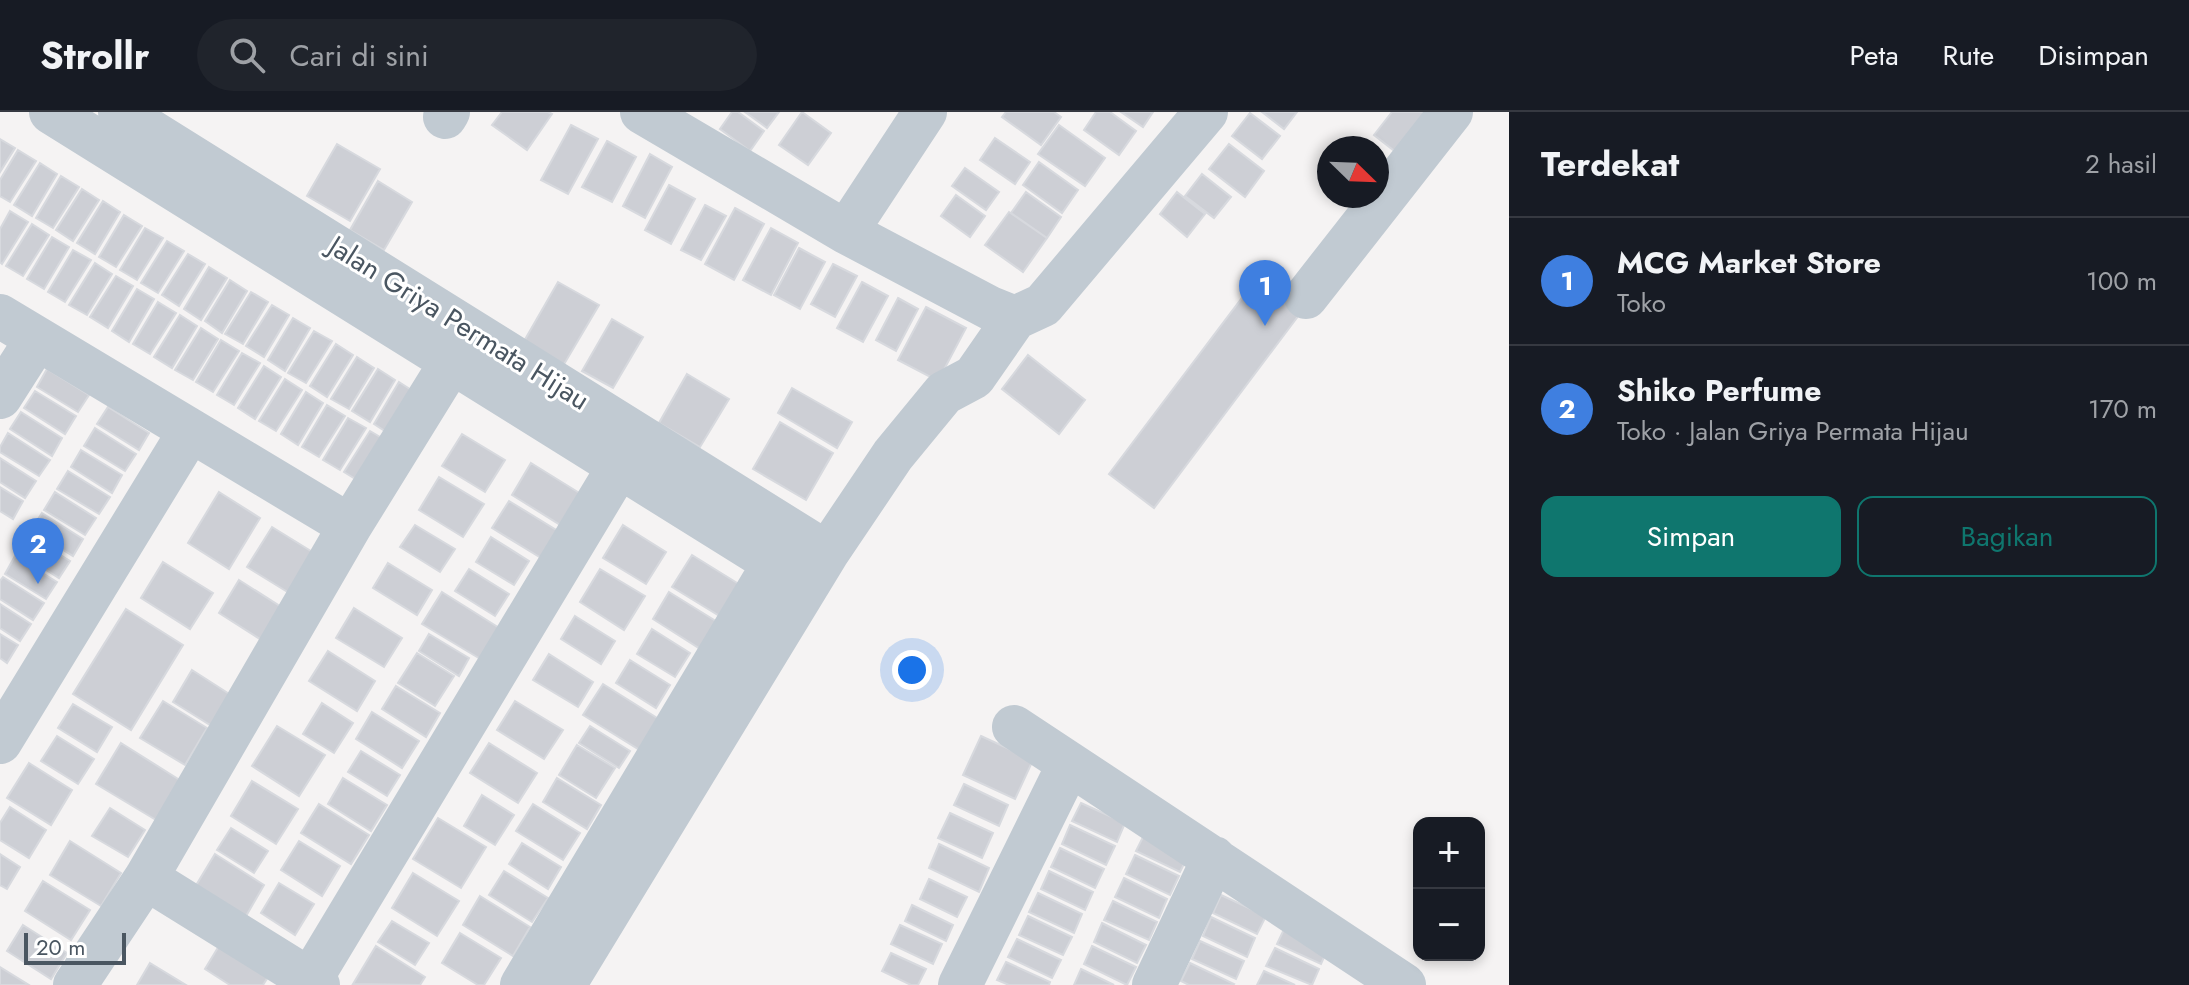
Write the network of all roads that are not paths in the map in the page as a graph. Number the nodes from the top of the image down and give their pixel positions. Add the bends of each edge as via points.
1 (51, 112) edge
2 (120, 112) edge
3 (642, 112) edge
4 (1206, 112) edge
5 (1451, 112) edge
6 (926, 113) edge
7 (688, 123) edge
8 (846, 232) junction
9 (1306, 297) dead end
10 (0, 316) edge
11 (1015, 318) junction
12 (37, 339) junction
13 (452, 361) junction
14 (0, 397) edge
15 (190, 431) junction
16 (620, 465) junction
17 (350, 526) junction
18 (802, 558) junction
19 (1014, 727) dead end
20 (0, 742) edge
21 (1069, 764) junction
22 (1214, 858) junction
23 (146, 878) junction
24 (1349, 969) edge
25 (314, 982) edge
26 (75, 985) edge
27 (522, 985) edge
28 (564, 985) edge
29 (960, 985) edge
30 (1154, 985) edge
31 (1404, 985) edge

1 - 13 street, Jalan Griya Permata Hijau
2 - 18 street, Jalan Griya Permata Hijau
3 - 7 street
4 - 11 street via 1043,305
5 - 9 street
6 - 8 street
7 - 8 street
8 - 11 street
10 - 12 street
11 - 18 street via 974,377 944,393
12 - 14 street
12 - 15 street
13 - 16 street, Jalan Griya Permata Hijau
13 - 17 street, Jalan Griya Permata Hijau
15 - 17 street
15 - 20 street
16 - 18 street, Jalan Griya Permata Hijau
16 - 25 street
17 - 23 street, Jalan Griya Permata Hijau
18 - 27 street
18 - 28 street
19 - 21 street
21 - 22 street
21 - 29 street
22 - 24 street
22 - 30 street
23 - 25 street
23 - 26 street, Jalan Griya Permata Hijau
24 - 31 street

